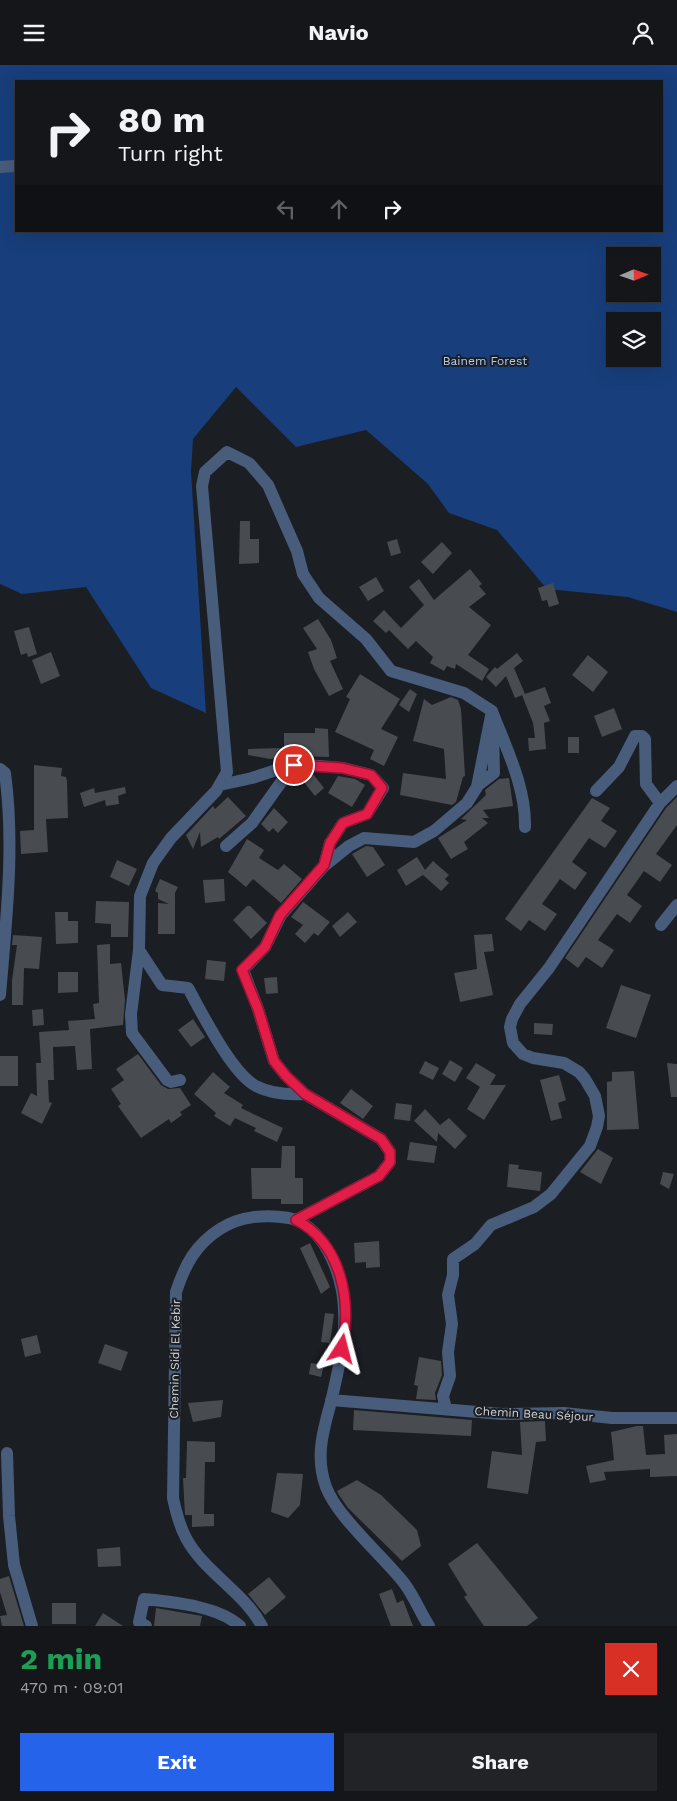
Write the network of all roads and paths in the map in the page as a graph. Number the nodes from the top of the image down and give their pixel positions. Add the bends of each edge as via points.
1 (15, 166) edge
2 (0, 167) edge
3 (492, 711) junction
4 (294, 765) junction
5 (0, 769) edge
6 (220, 785) junction
7 (677, 786) edge
8 (596, 791) dead end
9 (660, 803) junction
10 (525, 827) dead end
11 (226, 847) dead end
12 (324, 865) junction
13 (677, 905) edge
14 (661, 925) dead end
15 (139, 950) junction
16 (0, 995) edge
17 (180, 1080) dead end
18 (305, 1094) junction
19 (296, 1220) junction
20 (331, 1400) junction
21 (446, 1409) junction
22 (677, 1417) edge
23 (7, 1453) dead end
24 (32, 1626) edge
25 (146, 1626) edge
26 (240, 1626) edge
27 (262, 1626) edge
28 (429, 1626) edge

1 - 2 street
3 - 6 street via 464,693 391,671 366,639 319,598 303,574 297,551 268,485 249,463 227,452 205,472 202,486 226,741 227,772
3 - 10 street via 514,771
3 - 12 street via 494,773 477,786 467,803 434,831 414,842 364,838
4 - 6 street
4 - 11 street via 252,823
4 - 12 street via 342,768 371,775 382,788 367,814 343,823 330,843
5 - 16 street via 5,773 10,809
6 - 15 street via 171,838 153,863 140,896
7 - 9 street
8 - 9 street via 618,767 639,735 645,739 646,784
9 - 21 street via 512,1019 513,1043 523,1054 564,1063 585,1079 598,1106 598,1127 590,1146 552,1194 534,1207 491,1225 475,1244 452,1259 453,1275 448,1295 452,1323 448,1352 450,1376 443,1396
12 - 18 street via 280,915 265,947 242,970 274,1061
13 - 14 street
15 - 17 street via 131,1014 132,1033 167,1080
15 - 18 street via 162,985 188,988 240,1074 254,1086 270,1092
18 - 19 street via 381,1139 388,1147 390,1157 379,1176
19 - 20 street, Chemin Sidi El Kebir via 312,1229 325,1245 343,1285 345,1332
19 - 27 street, Chemin Sidi El Kebir via 257,1216 238,1220 220,1229 196,1247 185,1265 176,1292 173,1497 177,1519 186,1540 246,1603
20 - 21 street, Chemin Beau Séjour
20 - 28 street, Chemin Sidi El Kebir via 320,1443 320,1466 326,1487 336,1507 406,1585
21 - 22 street, Chemin Beau Séjour via 502,1415 564,1413 612,1418
23 - 24 street via 14,1565
25 - 26 street via 139,1622 144,1599 191,1605

